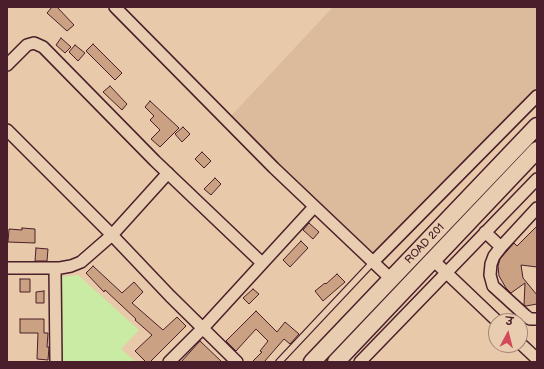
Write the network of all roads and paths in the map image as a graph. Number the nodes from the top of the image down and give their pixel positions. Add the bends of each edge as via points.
1 (115, 7) edge
2 (7, 65) edge
3 (537, 96) edge
4 (537, 126) edge
5 (7, 130) edge
6 (537, 150) edge
7 (168, 173) junction
8 (536, 181) edge
9 (314, 207) junction
10 (537, 208) edge
11 (485, 232) junction
12 (112, 235) junction
13 (501, 247) junction
14 (433, 260) junction
15 (373, 262) junction
16 (262, 264) junction
17 (7, 268) edge
18 (55, 268) junction
19 (447, 272) junction
20 (391, 279) junction
21 (489, 313) edge
22 (537, 319) edge
23 (202, 328) junction
24 (528, 350) edge
25 (536, 356) edge
26 (56, 362) edge
27 (169, 362) edge
28 (237, 362) edge
29 (279, 362) edge
30 (312, 362) edge
31 (336, 362) edge
32 (360, 362) edge

1 - 9 street
2 - 7 street via 27,45 43,47
3 - 15 street
4 - 20 main road, ROAD 201
5 - 12 street
6 - 14 main road, ROAD 201
7 - 12 street
7 - 16 street
8 - 11 street
9 - 15 street
9 - 16 street
10 - 13 street
11 - 13 street
11 - 19 street
12 - 18 street via 81,262
12 - 23 street
13 - 22 street via 491,264 493,286 526,316
14 - 19 street
14 - 31 main road, ROAD 201
15 - 20 street
15 - 29 lane
16 - 23 street
17 - 18 street
18 - 26 street
19 - 21 street
19 - 32 street
20 - 30 main road, ROAD 201
23 - 27 street
23 - 28 street
24 - 25 street

